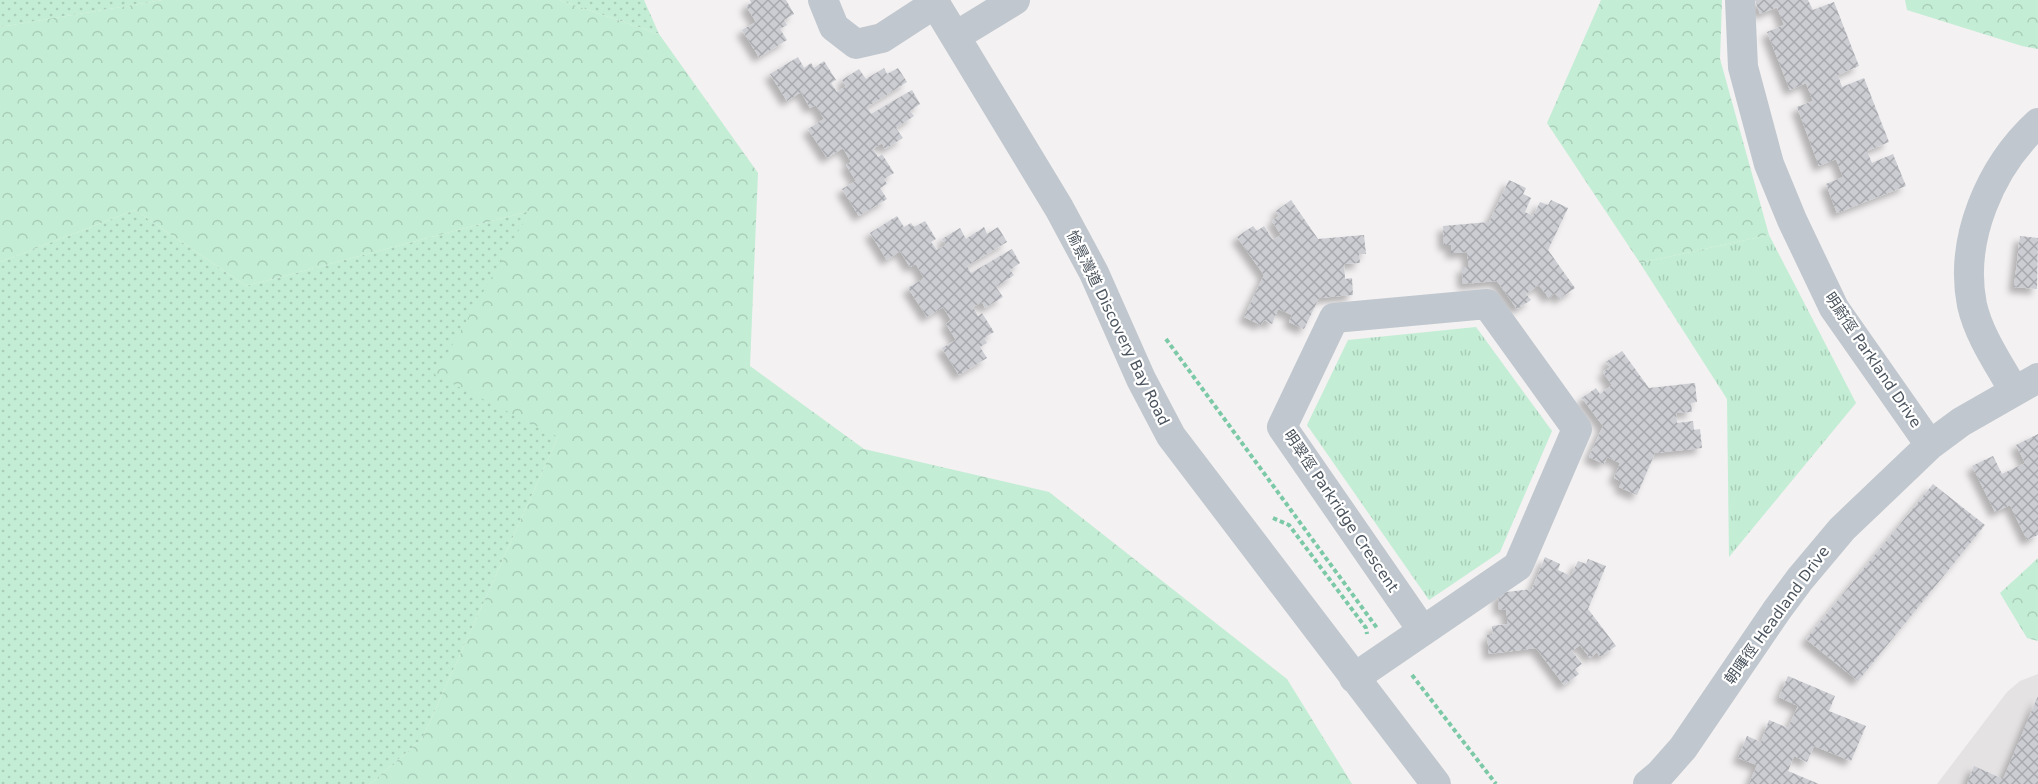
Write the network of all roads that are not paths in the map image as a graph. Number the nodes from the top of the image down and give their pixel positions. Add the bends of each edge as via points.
1 (823, 0) edge
2 (1015, 0) edge
3 (1740, 0) edge
4 (934, 2) edge
5 (956, 36) junction
6 (2038, 123) edge
7 (2026, 384) edge
8 (1930, 445) junction
9 (1423, 631) junction
10 (1354, 678) junction
11 (1436, 784) edge
12 (1648, 784) edge

1 - 4 street via 834,27 856,44 882,38
2 - 5 street
3 - 8 street, 明蔚徑 Parkland Drive via 1743,68 1769,164 1792,220 1834,308
4 - 5 street, 愉景灣道 Discovery Bay Road
5 - 10 street, 愉景灣道 Discovery Bay Road via 1094,273 1171,436
6 - 7 street via 2017,145 1995,180 1972,243 1973,306 1987,341
7 - 8 street, 朝暉徑 Headland Drive
8 - 12 street, 朝暉徑 Headland Drive via 1822,552 1777,610 1683,748
9 - 9 street, 明翠徑 Parkridge Crescent via 1282,427 1334,318 1487,304 1577,429 1518,566
9 - 10 street, 明翠徑 Parkridge Crescent
10 - 11 street, 愉景灣道 Discovery Bay Road

